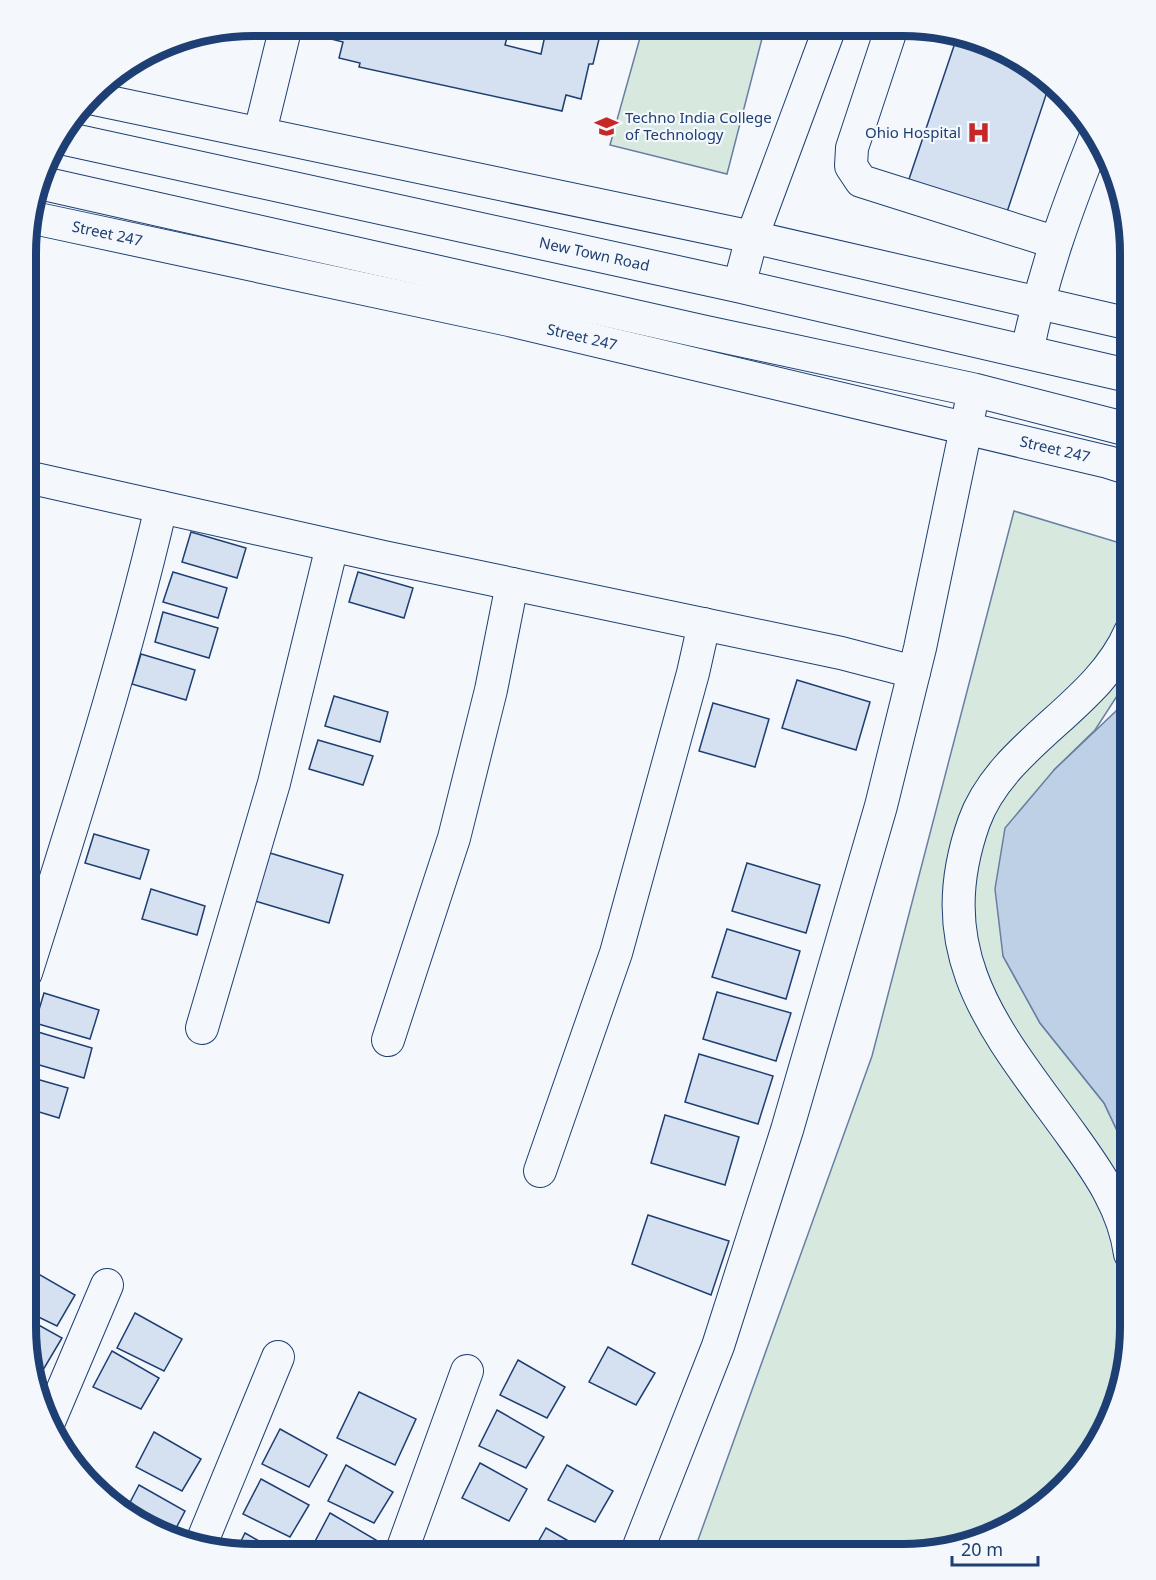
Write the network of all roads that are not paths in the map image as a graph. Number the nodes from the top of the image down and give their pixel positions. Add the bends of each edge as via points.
1 (284, 36) edge
2 (827, 36) edge
3 (889, 36) edge
4 (98, 100) edge
5 (261, 132) junction
6 (68, 139) edge
7 (1092, 146) edge
8 (48, 184) edge
9 (39, 220) edge
10 (752, 237) junction
11 (1054, 242) junction
12 (739, 286) junction
13 (1037, 300) junction
14 (1120, 321) edge
15 (1027, 352) junction
16 (1120, 374) edge
17 (974, 390) junction
18 (1120, 427) edge
19 (967, 429) junction
20 (1120, 466) edge
21 (36, 479) edge
22 (161, 507) junction
23 (332, 546) junction
24 (512, 584) junction
25 (704, 624) junction
26 (1120, 654) edge
27 (914, 672) junction
28 (36, 941) edge
29 (202, 1028) dead end
30 (388, 1040) dead end
31 (540, 1171) dead end
32 (1120, 1218) edge
33 (107, 1285) dead end
34 (278, 1357) dead end
35 (467, 1371) dead end
36 (53, 1411) edge
37 (203, 1538) edge
38 (404, 1544) edge
39 (640, 1544) edge

1 - 5 street
2 - 10 street
3 - 11 street via 852,148 851,166 861,181
4 - 5 street
5 - 10 street
6 - 12 main road, New Town Road
7 - 11 street
8 - 17 main road
9 - 19 street, Street 247 via 509,320
10 - 12 street
10 - 13 street
11 - 13 street
12 - 15 main road, New Town Road
13 - 14 street
13 - 15 street
15 - 16 main road, New Town Road
17 - 18 main road
17 - 19 street
19 - 20 street, Street 247
19 - 27 street
21 - 22 street
22 - 23 street
22 - 28 street via 93,762
23 - 24 street
23 - 29 street via 274,783
24 - 25 street
24 - 30 street via 491,690 454,838
25 - 27 street
25 - 31 street via 616,952
26 - 32 street via 1011,764 992,791 975,820 959,893 963,954 999,1035 1092,1163 1116,1203
27 - 39 street via 878,818 769,1187 718,1346
33 - 36 street
34 - 37 street
35 - 38 street

